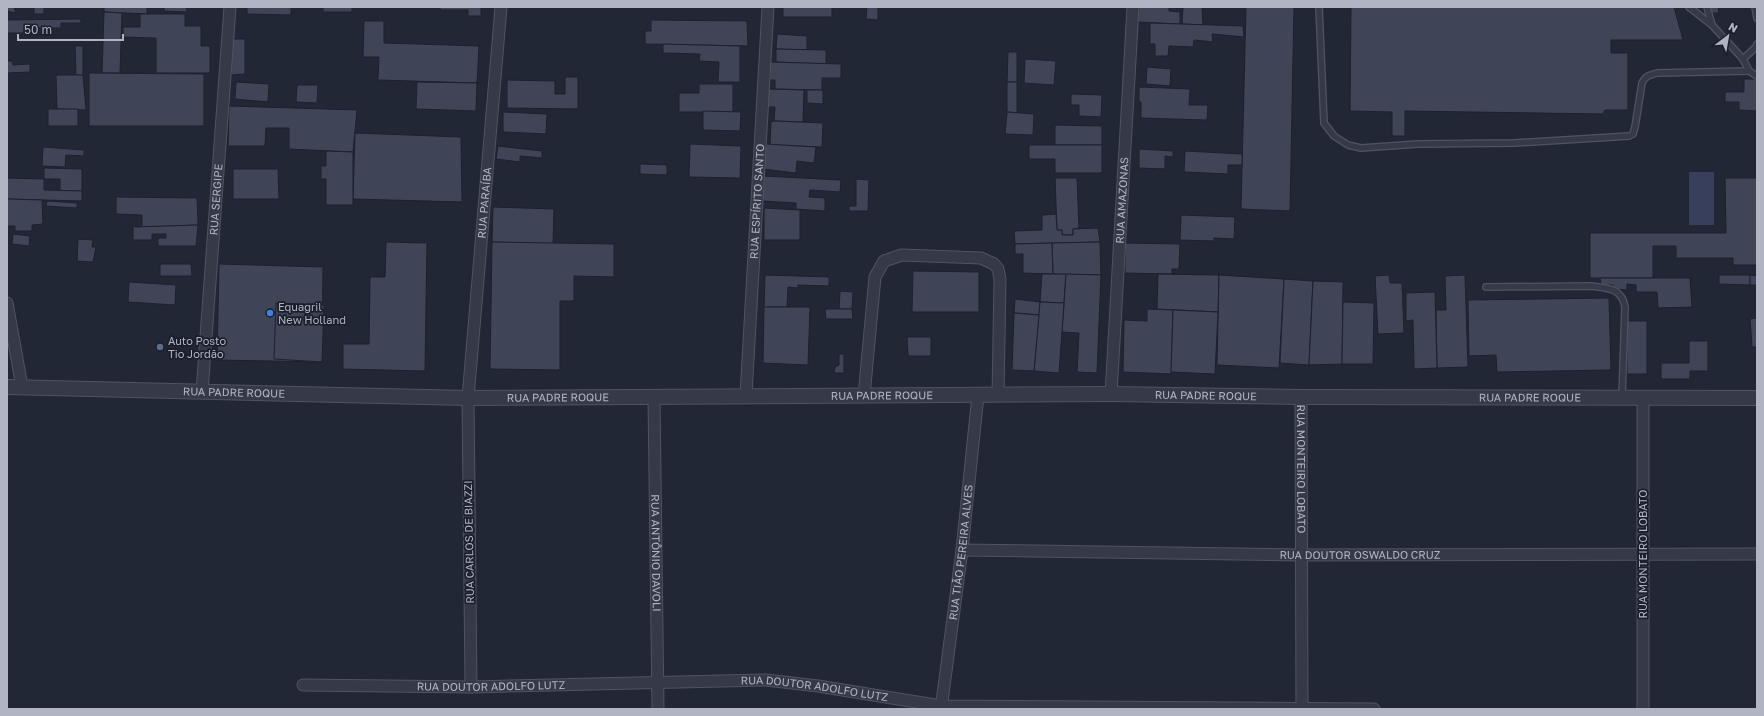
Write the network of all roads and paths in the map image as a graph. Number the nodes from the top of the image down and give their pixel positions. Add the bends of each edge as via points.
1 (230, 7) edge
2 (501, 7) edge
3 (768, 7) edge
4 (1133, 7) edge
5 (1319, 7) edge
6 (1689, 7) edge
7 (1708, 7) edge
8 (1755, 7) edge
9 (1757, 18) edge
10 (1712, 25) junction
11 (1757, 44) edge
12 (1744, 59) junction
13 (1749, 71) junction
14 (1757, 76) edge
15 (1486, 287) dead end
16 (7, 303) edge
17 (7, 387) edge
18 (22, 387) junction
19 (202, 392) junction
20 (1111, 394) junction
21 (746, 395) junction
22 (978, 395) junction
23 (998, 395) junction
24 (864, 396) junction
25 (1301, 397) junction
26 (468, 398) junction
27 (654, 398) junction
28 (1622, 398) junction
29 (1643, 398) junction
30 (1757, 398) edge
31 (962, 550) junction
32 (1643, 553) junction
33 (1757, 554) edge
34 (1302, 555) junction
35 (658, 683) junction
36 (303, 685) dead end
37 (471, 687) junction
38 (941, 708) edge
39 (658, 709) edge
40 (1302, 709) edge
41 (1374, 709) edge
42 (1642, 709) edge

1 - 19 street, RUA SERGIPE
2 - 26 street, RUA PARAÍBA
3 - 21 street, RUA ESPÍRITO SANTO
4 - 20 street, RUA AMAZONAS
5 - 13 lane via 1324,123 1334,136 1348,146 1361,148 1629,136 1633,134 1635,127 1642,83 1650,75
6 - 10 lane
7 - 10 lane
8 - 9 lane
10 - 12 lane
11 - 12 lane
12 - 13 lane
13 - 14 lane
15 - 28 lane via 1591,286 1605,287 1619,293 1624,298 1625,307
16 - 18 street
17 - 18 street, RUA PADRE ROQUE
18 - 19 street, RUA PADRE ROQUE
19 - 26 street, RUA PADRE ROQUE
20 - 23 street, RUA PADRE ROQUE
20 - 25 street, RUA PADRE ROQUE
21 - 24 street, RUA PADRE ROQUE
21 - 27 street, RUA PADRE ROQUE
22 - 23 street, RUA PADRE ROQUE
22 - 24 street, RUA PADRE ROQUE
22 - 31 street, RUA TIÃO PEREIRA ALVES
23 - 24 street via 998,269 994,264 981,258 902,255 884,261 875,277
25 - 28 street, RUA PADRE ROQUE
25 - 34 street, RUA MONTEIRO LOBATO
26 - 27 street, RUA PADRE ROQUE
26 - 37 street, RUA CARLOS DE BIAZZI
27 - 35 street, RUA ANTÔNIO DAVOLI
28 - 29 street, RUA PADRE ROQUE
29 - 30 street, RUA PADRE ROQUE
29 - 32 street, RUA MONTEIRO LOBATO
31 - 34 street, RUA DOUTOR OSWALDO CRUZ
31 - 38 street, RUA TIÃO PEREIRA ALVES
32 - 33 street, RUA DOUTOR OSWALDO CRUZ
32 - 34 street, RUA DOUTOR OSWALDO CRUZ
32 - 42 street, RUA MONTEIRO LOBATO
34 - 40 street, RUA MONTEIRO LOBATO
35 - 37 street, RUA DOUTOR ADOLFO LUTZ
35 - 38 street, RUA DOUTOR ADOLFO LUTZ via 766,680 818,686
35 - 39 street, RUA ANTÔNIO DAVOLI
36 - 37 street, RUA DOUTOR ADOLFO LUTZ
38 - 40 street, RUA DOUTOR ADOLFO LUTZ
40 - 41 street, RUA DOUTOR ADOLFO LUTZ

